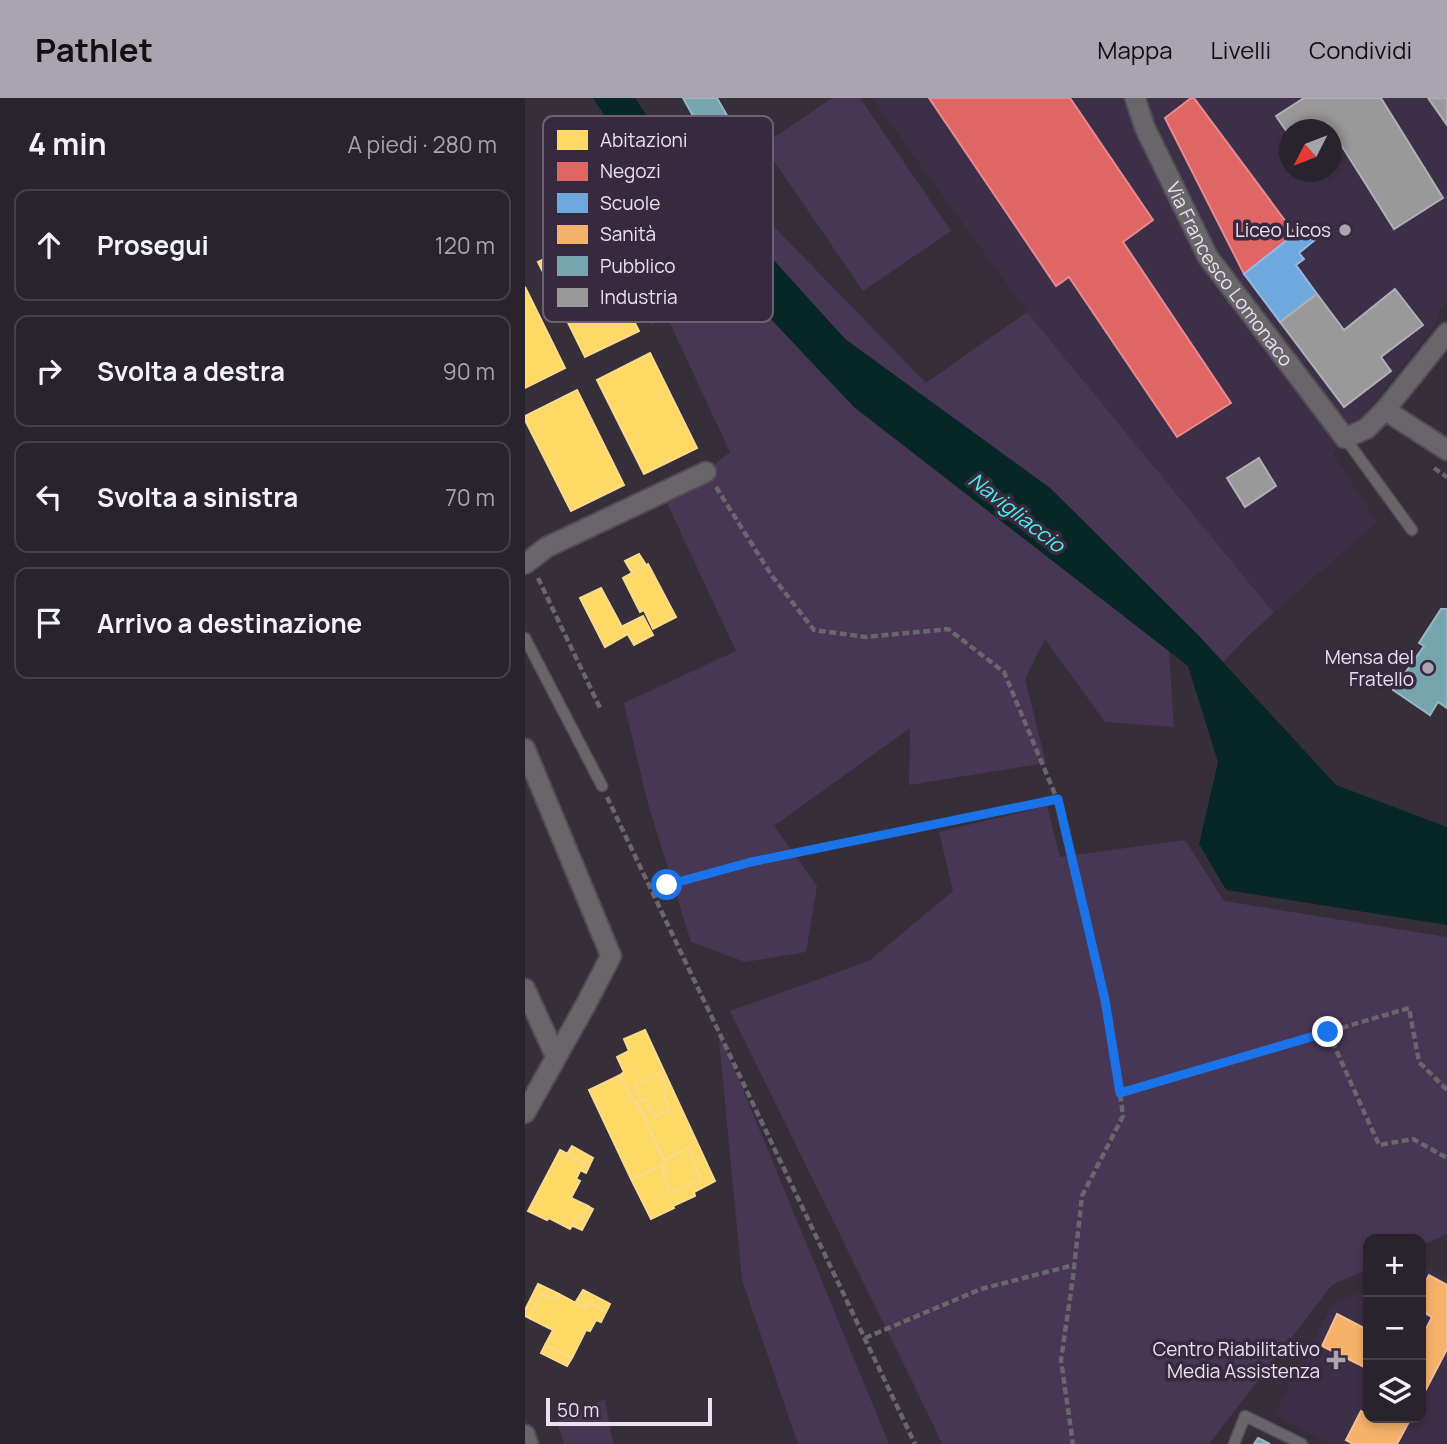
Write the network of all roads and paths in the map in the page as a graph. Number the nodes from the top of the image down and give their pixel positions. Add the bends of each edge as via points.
1 (1135, 98) edge
2 (1447, 332) edge
3 (1385, 410) junction
4 (1345, 438) junction
5 (1447, 450) edge
6 (706, 472) joint
7 (1412, 530) dead end
8 (531, 570) edge
9 (525, 638) edge
10 (601, 710) dead end
11 (525, 749) edge
12 (602, 786) joint
13 (1058, 799) junction
14 (652, 890) junction
15 (525, 989) edge
16 (1328, 1032) junction
17 (557, 1057) junction
18 (1447, 1090) edge
19 (1120, 1093) junction
20 (525, 1112) edge
21 (1447, 1158) edge
22 (1075, 1265) junction
23 (865, 1338) junction
24 (525, 1435) edge
25 (528, 1444) edge
26 (915, 1444) edge
27 (1073, 1444) edge
28 (1234, 1444) edge
29 (1303, 1444) edge

1 - 4 street, Via Francesco Lomonaco via 1208,257
2 - 3 street
3 - 4 street via 1366,429
3 - 5 street
4 - 7 lane
6 - 8 street via 547,547
6 - 13 path via 772,576 814,630 866,637 948,629 1004,672
8 - 10 path
9 - 12 lane
11 - 17 street via 611,956
12 - 14 path
13 - 14 path via 751,862
13 - 19 path via 1105,1000
14 - 23 path
15 - 17 street
16 - 18 path via 1409,1008 1419,1062
16 - 19 path
16 - 21 path via 1379,1145 1413,1139
17 - 20 street
19 - 22 path via 1123,1116 1082,1195
22 - 23 path via 981,1289
22 - 27 path via 1061,1360
23 - 26 path
24 - 25 street
28 - 29 lane via 1245,1416

